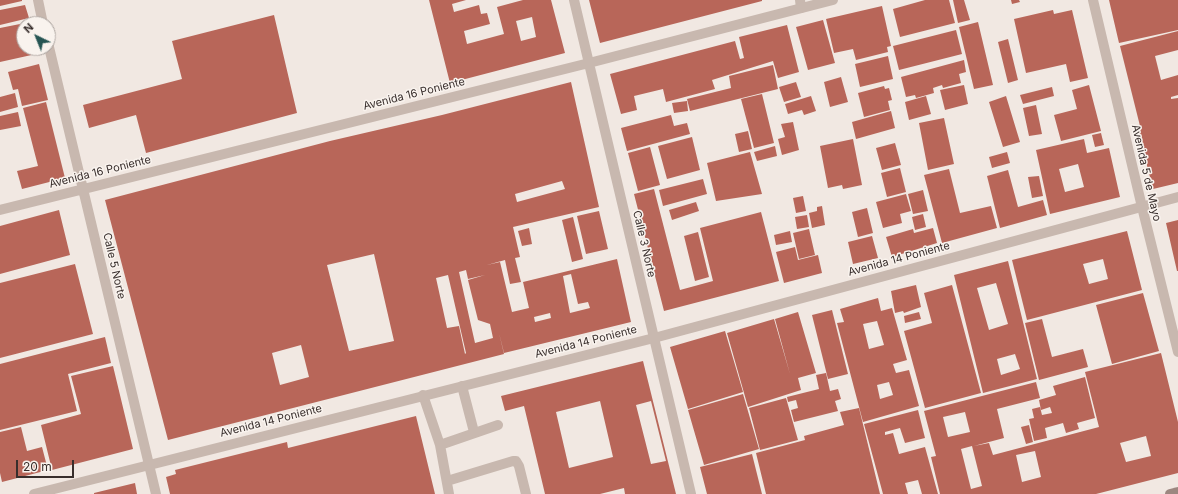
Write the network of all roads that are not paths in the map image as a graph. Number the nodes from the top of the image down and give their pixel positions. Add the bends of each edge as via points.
1 (38, 0) edge
2 (574, 0) edge
3 (831, 0) edge
4 (1093, 0) edge
5 (800, 4) edge
6 (41, 16) edge
7 (51, 56) edge
8 (589, 63) junction
9 (83, 188) junction
10 (1178, 197) edge
11 (1142, 207) junction
12 (0, 210) edge
13 (654, 338) junction
14 (1178, 352) edge
15 (462, 386) junction
16 (423, 395) junction
17 (498, 425) dead end
18 (474, 432) junction
19 (440, 445) junction
20 (149, 464) junction
21 (447, 481) junction
22 (1178, 492) edge
23 (34, 494) edge
24 (156, 494) edge
25 (449, 494) edge
26 (526, 494) edge
27 (691, 494) edge
28 (1170, 494) edge

1 - 6 street
2 - 8 street, Calle 3 Norte
3 - 5 street, Avenida 16 Poniente
4 - 11 street, Avenida 5 de Mayo
5 - 8 street, Avenida 16 Poniente
7 - 9 street, Calle 5 Norte
8 - 9 street, Avenida 16 Poniente
8 - 13 street, Calle 3 Norte
9 - 12 street, Avenida 16 Poniente
9 - 20 street, Calle 5 Norte
10 - 11 street, Avenida 14 Poniente
11 - 13 street, Avenida 14 Poniente
11 - 14 street, Avenida 5 de Mayo
13 - 15 street, Avenida 14 Poniente
13 - 27 street, Calle 3 Norte
15 - 16 street, Avenida 14 Poniente
15 - 18 street
16 - 19 street
16 - 20 street, Avenida 14 Poniente
17 - 18 street
18 - 19 street
19 - 21 street
20 - 23 street, Avenida 14 Poniente
20 - 24 street, Calle 5 Norte
21 - 25 street
21 - 26 street via 516,461
22 - 28 main road

